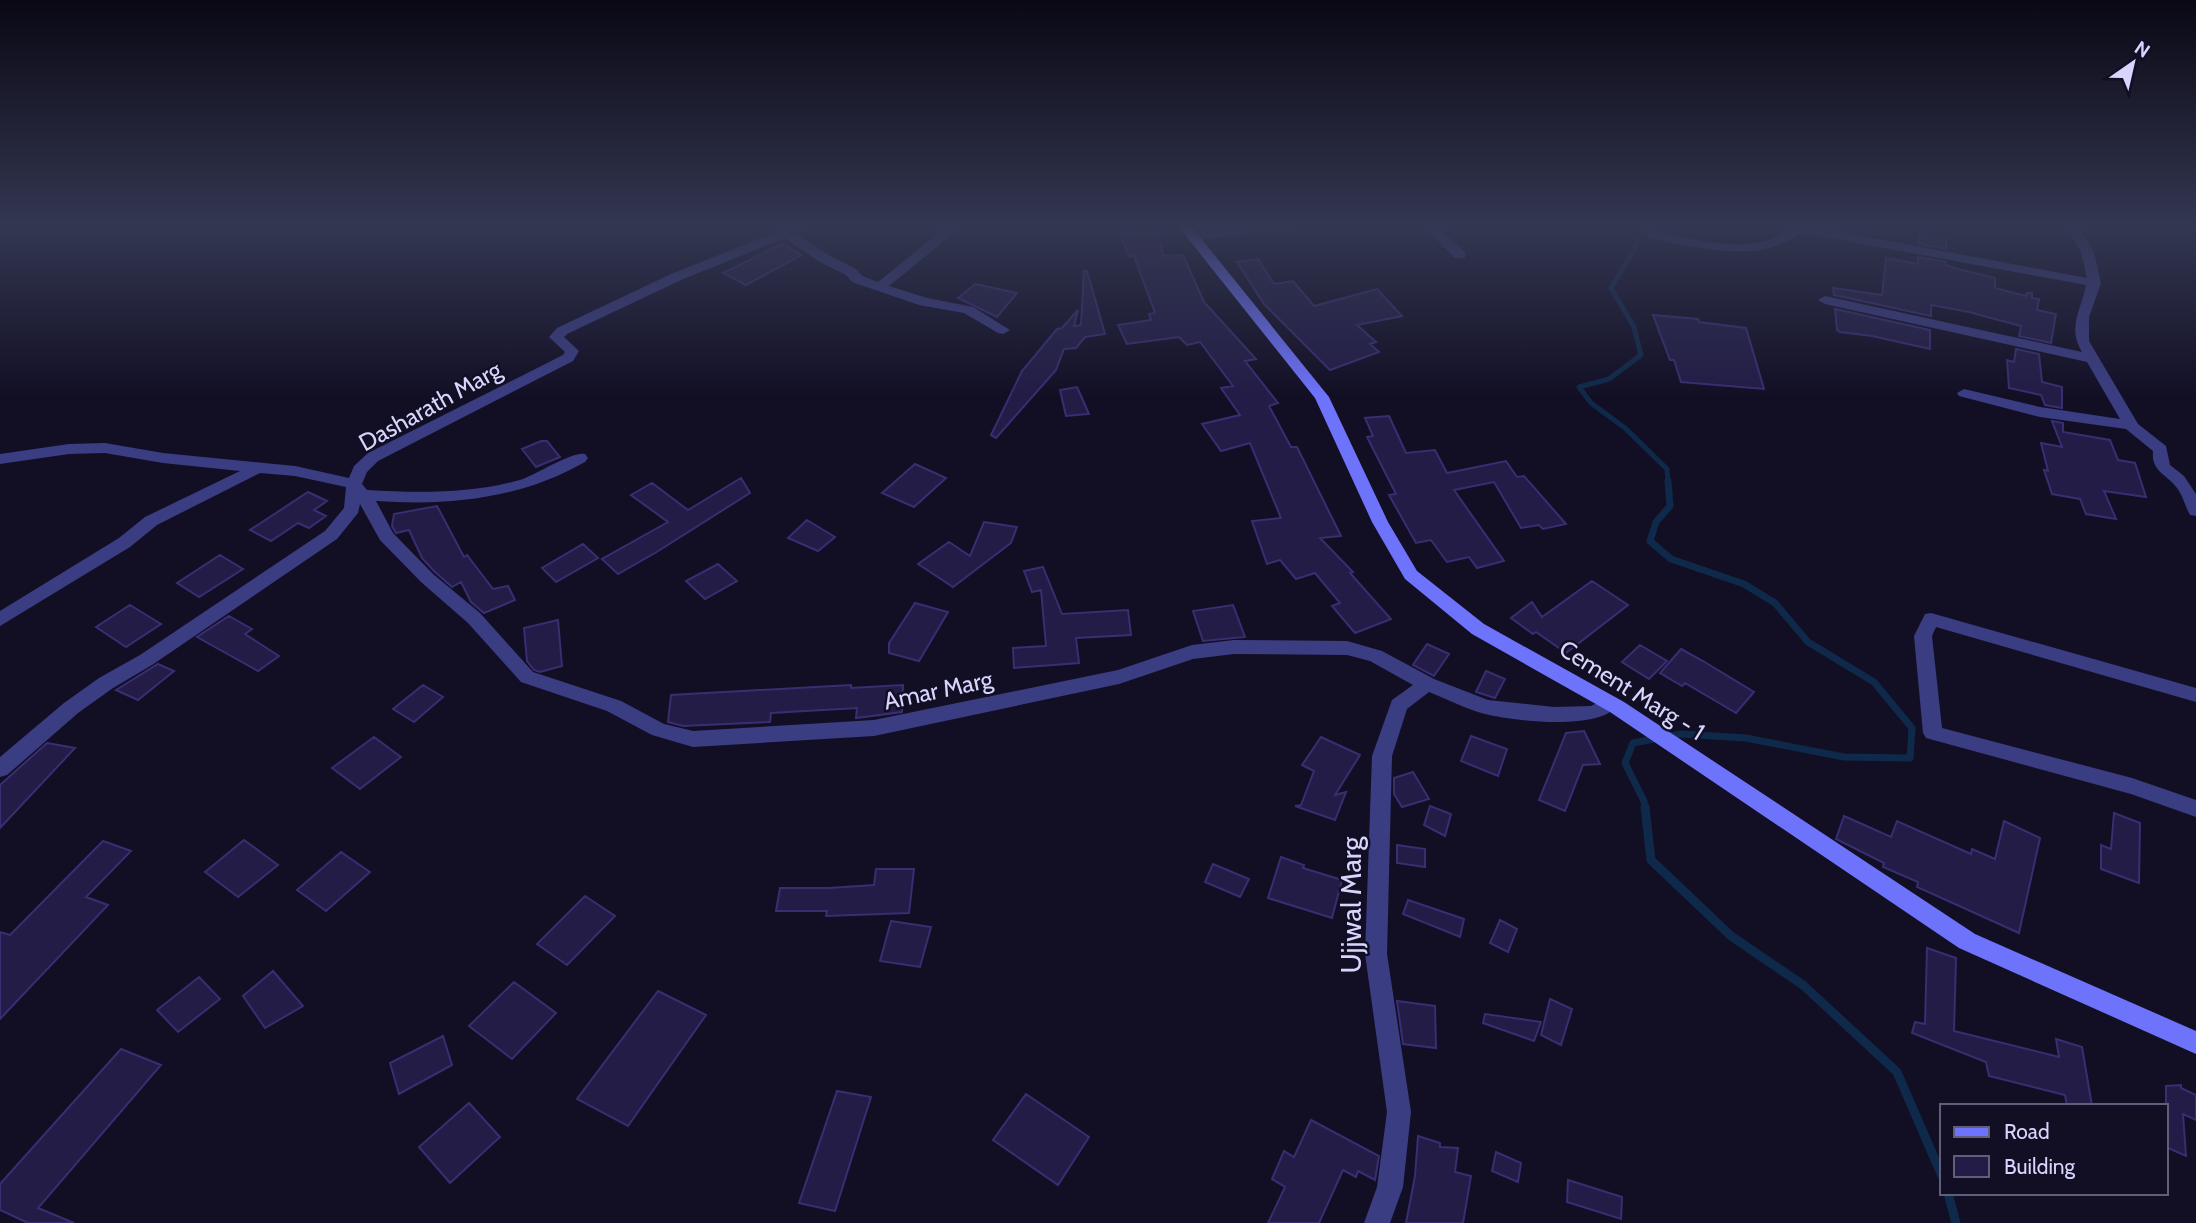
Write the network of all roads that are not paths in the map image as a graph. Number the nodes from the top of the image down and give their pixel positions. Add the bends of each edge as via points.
1 (663, 283) edge
2 (871, 283) edge
3 (885, 283) edge
4 (1231, 283) edge
5 (2094, 283) edge
6 (881, 286) junction
7 (1825, 300) dead end
8 (1003, 330) dead end
9 (2093, 359) junction
10 (1964, 393) dead end
11 (2131, 425) junction
12 (580, 458) dead end
13 (0, 459) edge
14 (259, 468) junction
15 (358, 489) junction
16 (2196, 511) edge
17 (0, 620) edge
18 (1427, 684) junction
19 (2196, 695) edge
20 (1613, 705) junction
21 (0, 769) edge
22 (2196, 809) edge
23 (2196, 1043) edge
24 (1377, 1223) edge

1 - 15 street, Dasharath Marg via 562,331 556,337 572,351 568,358 373,457 360,470
2 - 6 street
3 - 6 street
4 - 20 street, Cement Marg - 1 via 1322,397 1410,575 1479,628
5 - 9 street via 2081,314 2080,331
6 - 8 street via 924,302 968,310
7 - 9 street
9 - 11 street
10 - 11 street via 2040,412
11 - 16 street via 2161,449 2159,460 2165,471 2181,483
12 - 15 street via 492,494 400,498
13 - 14 street via 105,448
14 - 15 street via 295,471
14 - 17 street via 151,521
15 - 18 street, Amar Marg via 386,536 474,618 527,677 693,739 874,728 1119,677 1192,652 1234,647 1347,648 1376,656
15 - 21 street, Dasharath Marg via 352,509 331,535 106,683
18 - 20 street, Amar Marg via 1488,707 1555,714 1594,713
18 - 24 street, Ujjwal Marg via 1399,705 1382,756 1376,954 1399,1112 1390,1187
19 - 22 street via 1931,619 1923,636 1933,733 2132,786
20 - 23 street, Cement Marg - 1 via 1967,941

